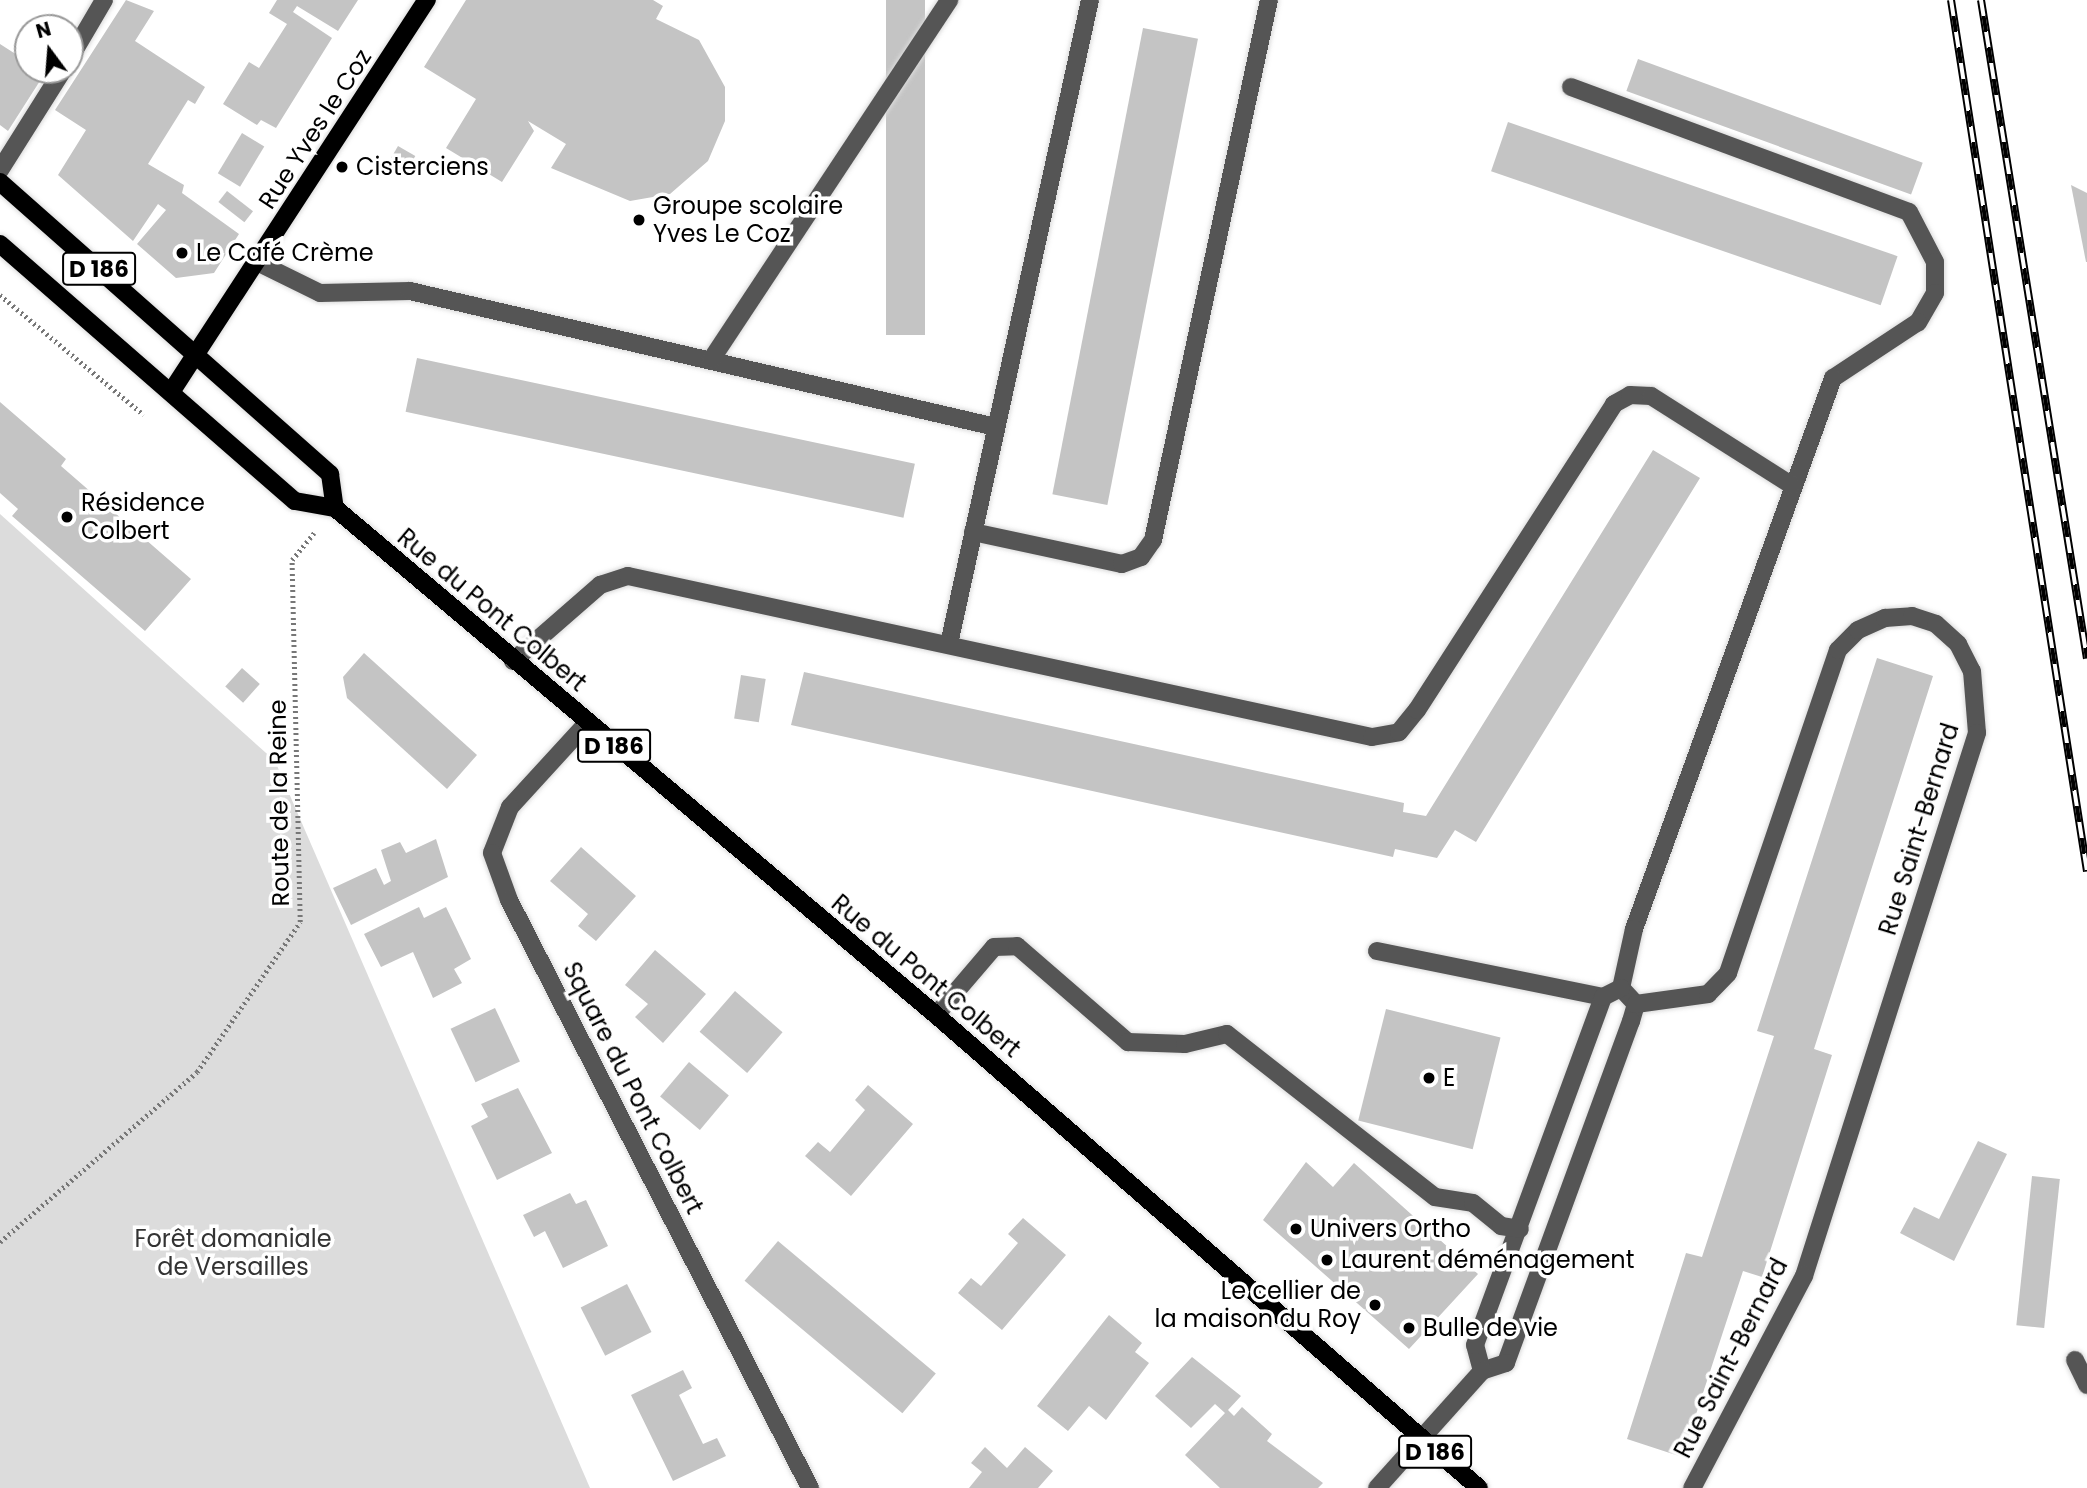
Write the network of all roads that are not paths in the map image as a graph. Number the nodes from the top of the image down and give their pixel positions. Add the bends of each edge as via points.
1 (104, 0) edge
2 (427, 0) edge
3 (949, 0) edge
4 (1090, 0) edge
5 (1269, 0) edge
6 (84, 34) edge
7 (54, 84) edge
8 (1571, 87) dead end
9 (0, 170) edge
10 (0, 182) edge
11 (0, 244) edge
12 (259, 263) junction
13 (198, 355) junction
14 (711, 360) junction
15 (173, 389) junction
16 (996, 427) junction
17 (1791, 485) junction
18 (335, 508) junction
19 (973, 532) junction
20 (949, 644) junction
21 (513, 661) junction
22 (587, 723) junction
23 (1377, 951) dead end
24 (1621, 988) junction
25 (1603, 997) junction
26 (1636, 1004) junction
27 (936, 1015) junction
28 (1520, 1229) junction
29 (2075, 1360) dead end
30 (1482, 1371) junction
31 (2087, 1385) edge
32 (1423, 1441) junction
33 (810, 1488) edge
34 (1377, 1488) edge
35 (1479, 1488) edge
36 (1692, 1488) edge

1 - 6 street
2 - 12 main road, Rue Yves le Coz
3 - 14 street
4 - 16 street
5 - 19 street via 1153,540 1141,557 1122,564
7 - 9 street
8 - 17 street via 1909,212 1925,234 1935,262 1935,293 1919,322 1893,344 1852,360 1833,377
10 - 13 main road, D 186
11 - 15 main road, D 186
12 - 13 main road, Rue Yves le Coz
12 - 14 street via 320,293 410,292
13 - 15 main road
13 - 18 main road, D 186 via 330,474
14 - 16 street
15 - 18 main road, D 186 via 295,501
16 - 19 street
17 - 20 street via 1651,396 1630,395 1614,404 1417,710 1399,732 1385,735 1372,737
17 - 24 street via 1634,929
18 - 21 main road, Rue du Pont Colbert / D 186
19 - 20 street
20 - 21 street via 628,576 600,585
21 - 22 main road, Rue du Pont Colbert / D 186
22 - 27 main road, Rue du Pont Colbert / D 186
22 - 33 street, Square du Pont Colbert via 510,807 492,853 516,912
23 - 25 street
24 - 25 street
24 - 26 street
25 - 28 street
26 - 30 street via 1506,1363
26 - 36 street, Rue Saint-Bernard via 1708,994 1728,973 1838,650 1858,630 1885,618 1936,624 1958,644 1972,671 1976,733 1804,1276
27 - 28 street via 994,947 1017,946 1128,1042 1185,1044 1227,1034 1436,1197 1473,1203 1501,1226
27 - 32 main road, Rue du Pont Colbert / D 186
28 - 30 street via 1475,1345
29 - 31 street
30 - 32 street
32 - 34 street
32 - 35 main road, Rue du Pont Colbert / D 186

